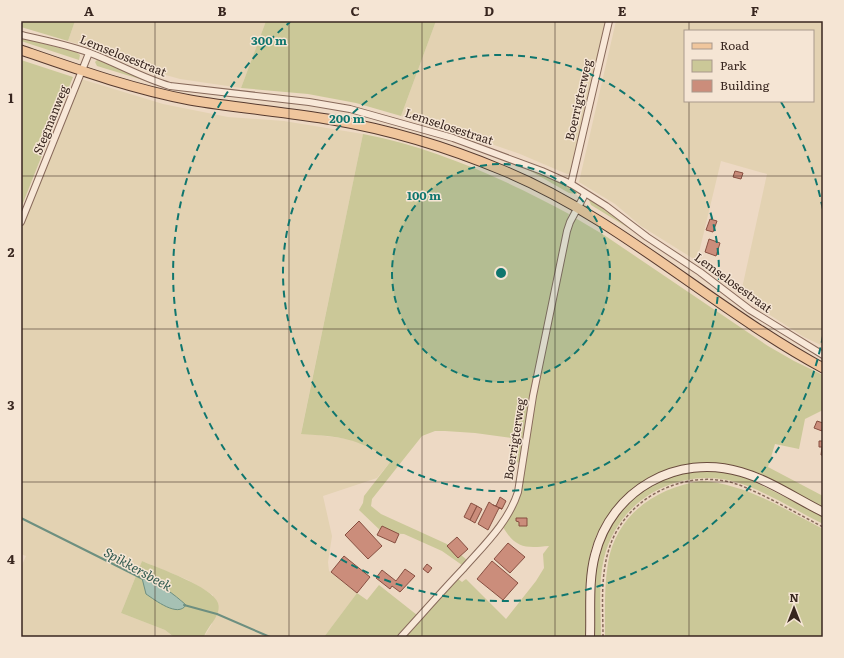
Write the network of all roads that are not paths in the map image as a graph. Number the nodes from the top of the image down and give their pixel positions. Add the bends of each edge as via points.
1 (609, 21) edge
2 (21, 35) edge
3 (21, 50) edge
4 (88, 53) junction
5 (82, 71) junction
6 (571, 184) junction
7 (585, 194) junction
8 (578, 207) junction
9 (21, 222) edge
10 (823, 354) edge
11 (823, 368) edge
12 (823, 512) edge
13 (401, 637) edge
14 (590, 637) edge

1 - 6 street, Boerrigterweg
2 - 4 street, Lemselosestraat
3 - 5 main road
4 - 5 street, Stegmanweg
4 - 6 street, Lemselosestraat via 170,86 309,102 350,109 399,122 460,141
5 - 8 main road via 190,100 331,120 420,140 503,170
5 - 9 street, Stegmanweg
6 - 7 street, Lemselosestraat
7 - 8 street, Boerrigterweg
7 - 10 street, Lemselosestraat via 700,272 750,310
8 - 11 main road via 628,238 750,324
8 - 13 street, Boerrigterweg via 567,231 533,396 514,505 508,517 488,541
12 - 14 street via 756,478 720,467 680,469 652,480 637,490 616,511 602,532 592,573

